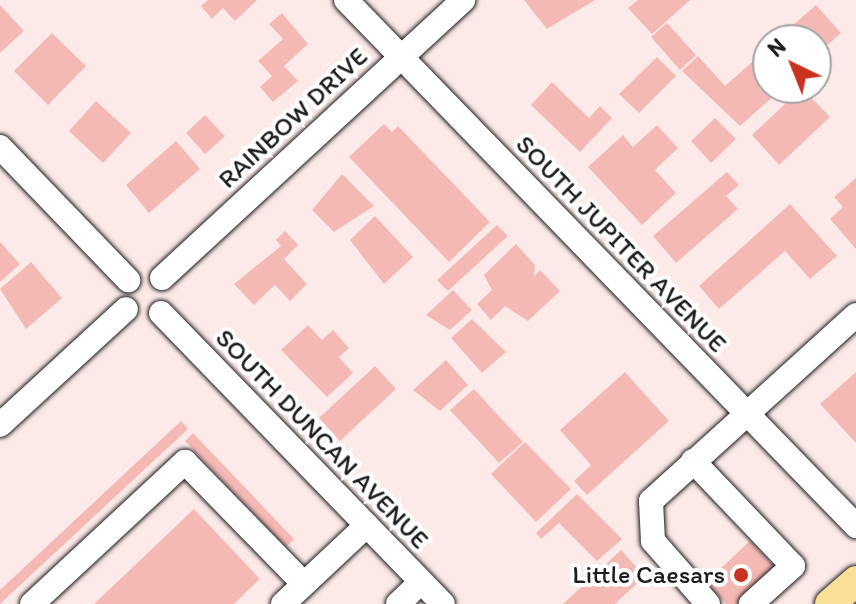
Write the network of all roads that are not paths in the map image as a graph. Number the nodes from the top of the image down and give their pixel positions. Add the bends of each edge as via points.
1 (346, 0) edge
2 (463, 0) edge
3 (401, 57) junction
4 (0, 147) edge
5 (162, 278) junction
6 (128, 280) junction
7 (126, 309) junction
8 (161, 313) junction
9 (856, 315) edge
10 (748, 415) junction
11 (0, 425) edge
12 (693, 461) junction
13 (367, 525) junction
14 (856, 526) edge
15 (856, 581) edge
16 (421, 582) junction
17 (304, 584) junction
18 (32, 604) edge
19 (283, 604) edge
20 (398, 604) edge
21 (443, 604) edge
22 (708, 604) edge
23 (751, 604) edge
24 (830, 604) edge

1 - 3 street, SOUTH JUPITER AVENUE
2 - 3 street, RAINBOW DRIVE
3 - 5 street, RAINBOW DRIVE
3 - 10 street, SOUTH JUPITER AVENUE
4 - 6 street
5 - 6 street via 140,272
5 - 8 street via 169,299
6 - 7 street
7 - 8 street via 147,319
7 - 11 street
8 - 13 street, SOUTH DUNCAN AVENUE
9 - 10 street
10 - 12 street
10 - 14 street, SOUTH JUPITER AVENUE
12 - 22 street via 651,501 648,527
12 - 23 street via 793,566
13 - 16 street, SOUTH DUNCAN AVENUE
13 - 17 street
15 - 24 main road
16 - 20 street
16 - 21 street, SOUTH DUNCAN AVENUE
17 - 18 street via 185,462
17 - 19 street

